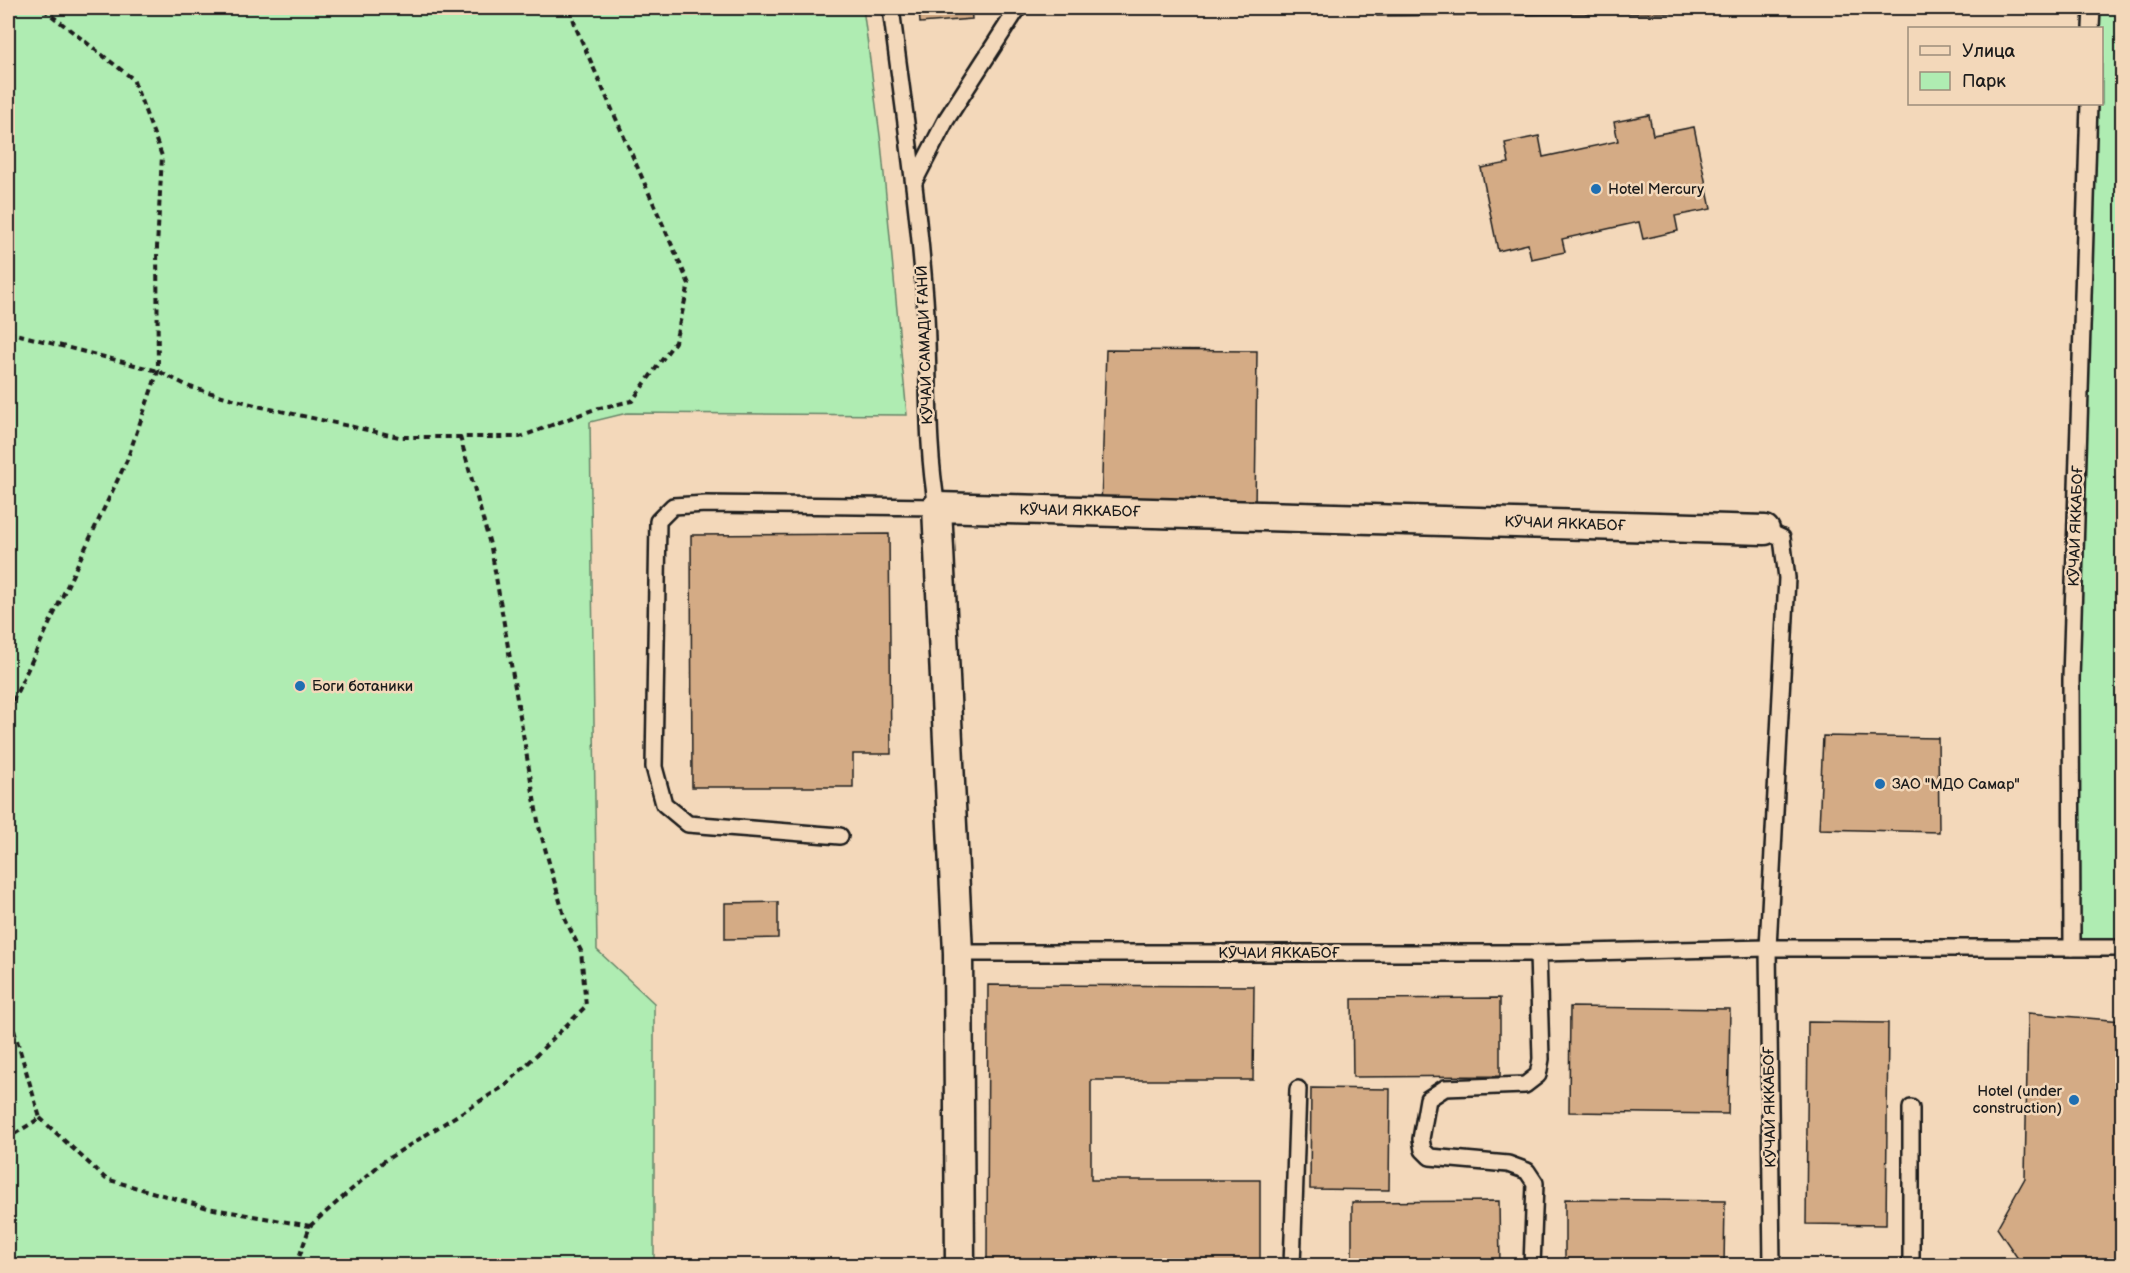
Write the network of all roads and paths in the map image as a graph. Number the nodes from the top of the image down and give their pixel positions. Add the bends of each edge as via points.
1 (42, 8) edge
2 (570, 8) edge
3 (891, 8) edge
4 (1018, 8) edge
5 (2092, 8) edge
6 (2091, 27) edge
7 (2089, 105) edge
8 (914, 182) junction
9 (8, 332) edge
10 (158, 371) junction
11 (460, 437) junction
12 (937, 507) junction
13 (1765, 531) joint
14 (8, 711) edge
15 (840, 836) dead end
16 (1768, 948) junction
17 (2072, 948) junction
18 (2122, 948) edge
19 (958, 953) junction
20 (1538, 953) junction
21 (8, 1010) edge
22 (1298, 1089) dead end
23 (1911, 1108) dead end
24 (40, 1118) junction
25 (8, 1138) edge
26 (309, 1226) junction
27 (296, 1266) edge
28 (960, 1266) edge
29 (1292, 1266) edge
30 (1532, 1266) edge
31 (1772, 1266) edge
32 (1911, 1266) edge

1 - 10 path via 134,78 162,156 157,247
2 - 11 path via 689,284 675,342 632,401 594,409 519,437
3 - 8 lane, КӮЧАИ САМАДИ ҒАНӢ
4 - 8 lane via 946,120
5 - 6 lane
7 - 17 lane, КӮЧАИ ЯККАБОҒ via 2071,680
8 - 12 lane, КӮЧАИ САМАДИ ҒАНӢ via 925,300 927,425
9 - 10 path
10 - 11 path via 190,387 387,435
10 - 14 path via 127,460
11 - 26 path via 491,548 539,827 565,920 581,951 586,1005 506,1085 384,1161
12 - 13 street, КӮЧАИ ЯККАБОҒ
12 - 15 lane via 706,504 673,506 658,521 654,767 664,804 688,825
12 - 19 street
13 - 16 lane, КӮЧАИ ЯККАБОҒ via 1782,538 1787,578
16 - 17 lane, КӮЧАИ ЯККАБОҒ
16 - 20 lane, КӮЧАИ ЯККАБОҒ
16 - 31 lane, КӮЧАИ ЯККАБОҒ
17 - 18 lane, КӮЧАИ ЯККАБОҒ
19 - 20 lane, КӮЧАИ ЯККАБОҒ
19 - 28 street
20 - 30 lane via 1538,1075 1525,1085 1437,1091 1428,1099 1421,1139 1423,1150 1430,1157 1508,1164 1527,1171 1535,1183
21 - 24 path
22 - 29 lane
23 - 32 lane
24 - 25 path
24 - 26 path via 106,1179 208,1208
26 - 27 path

